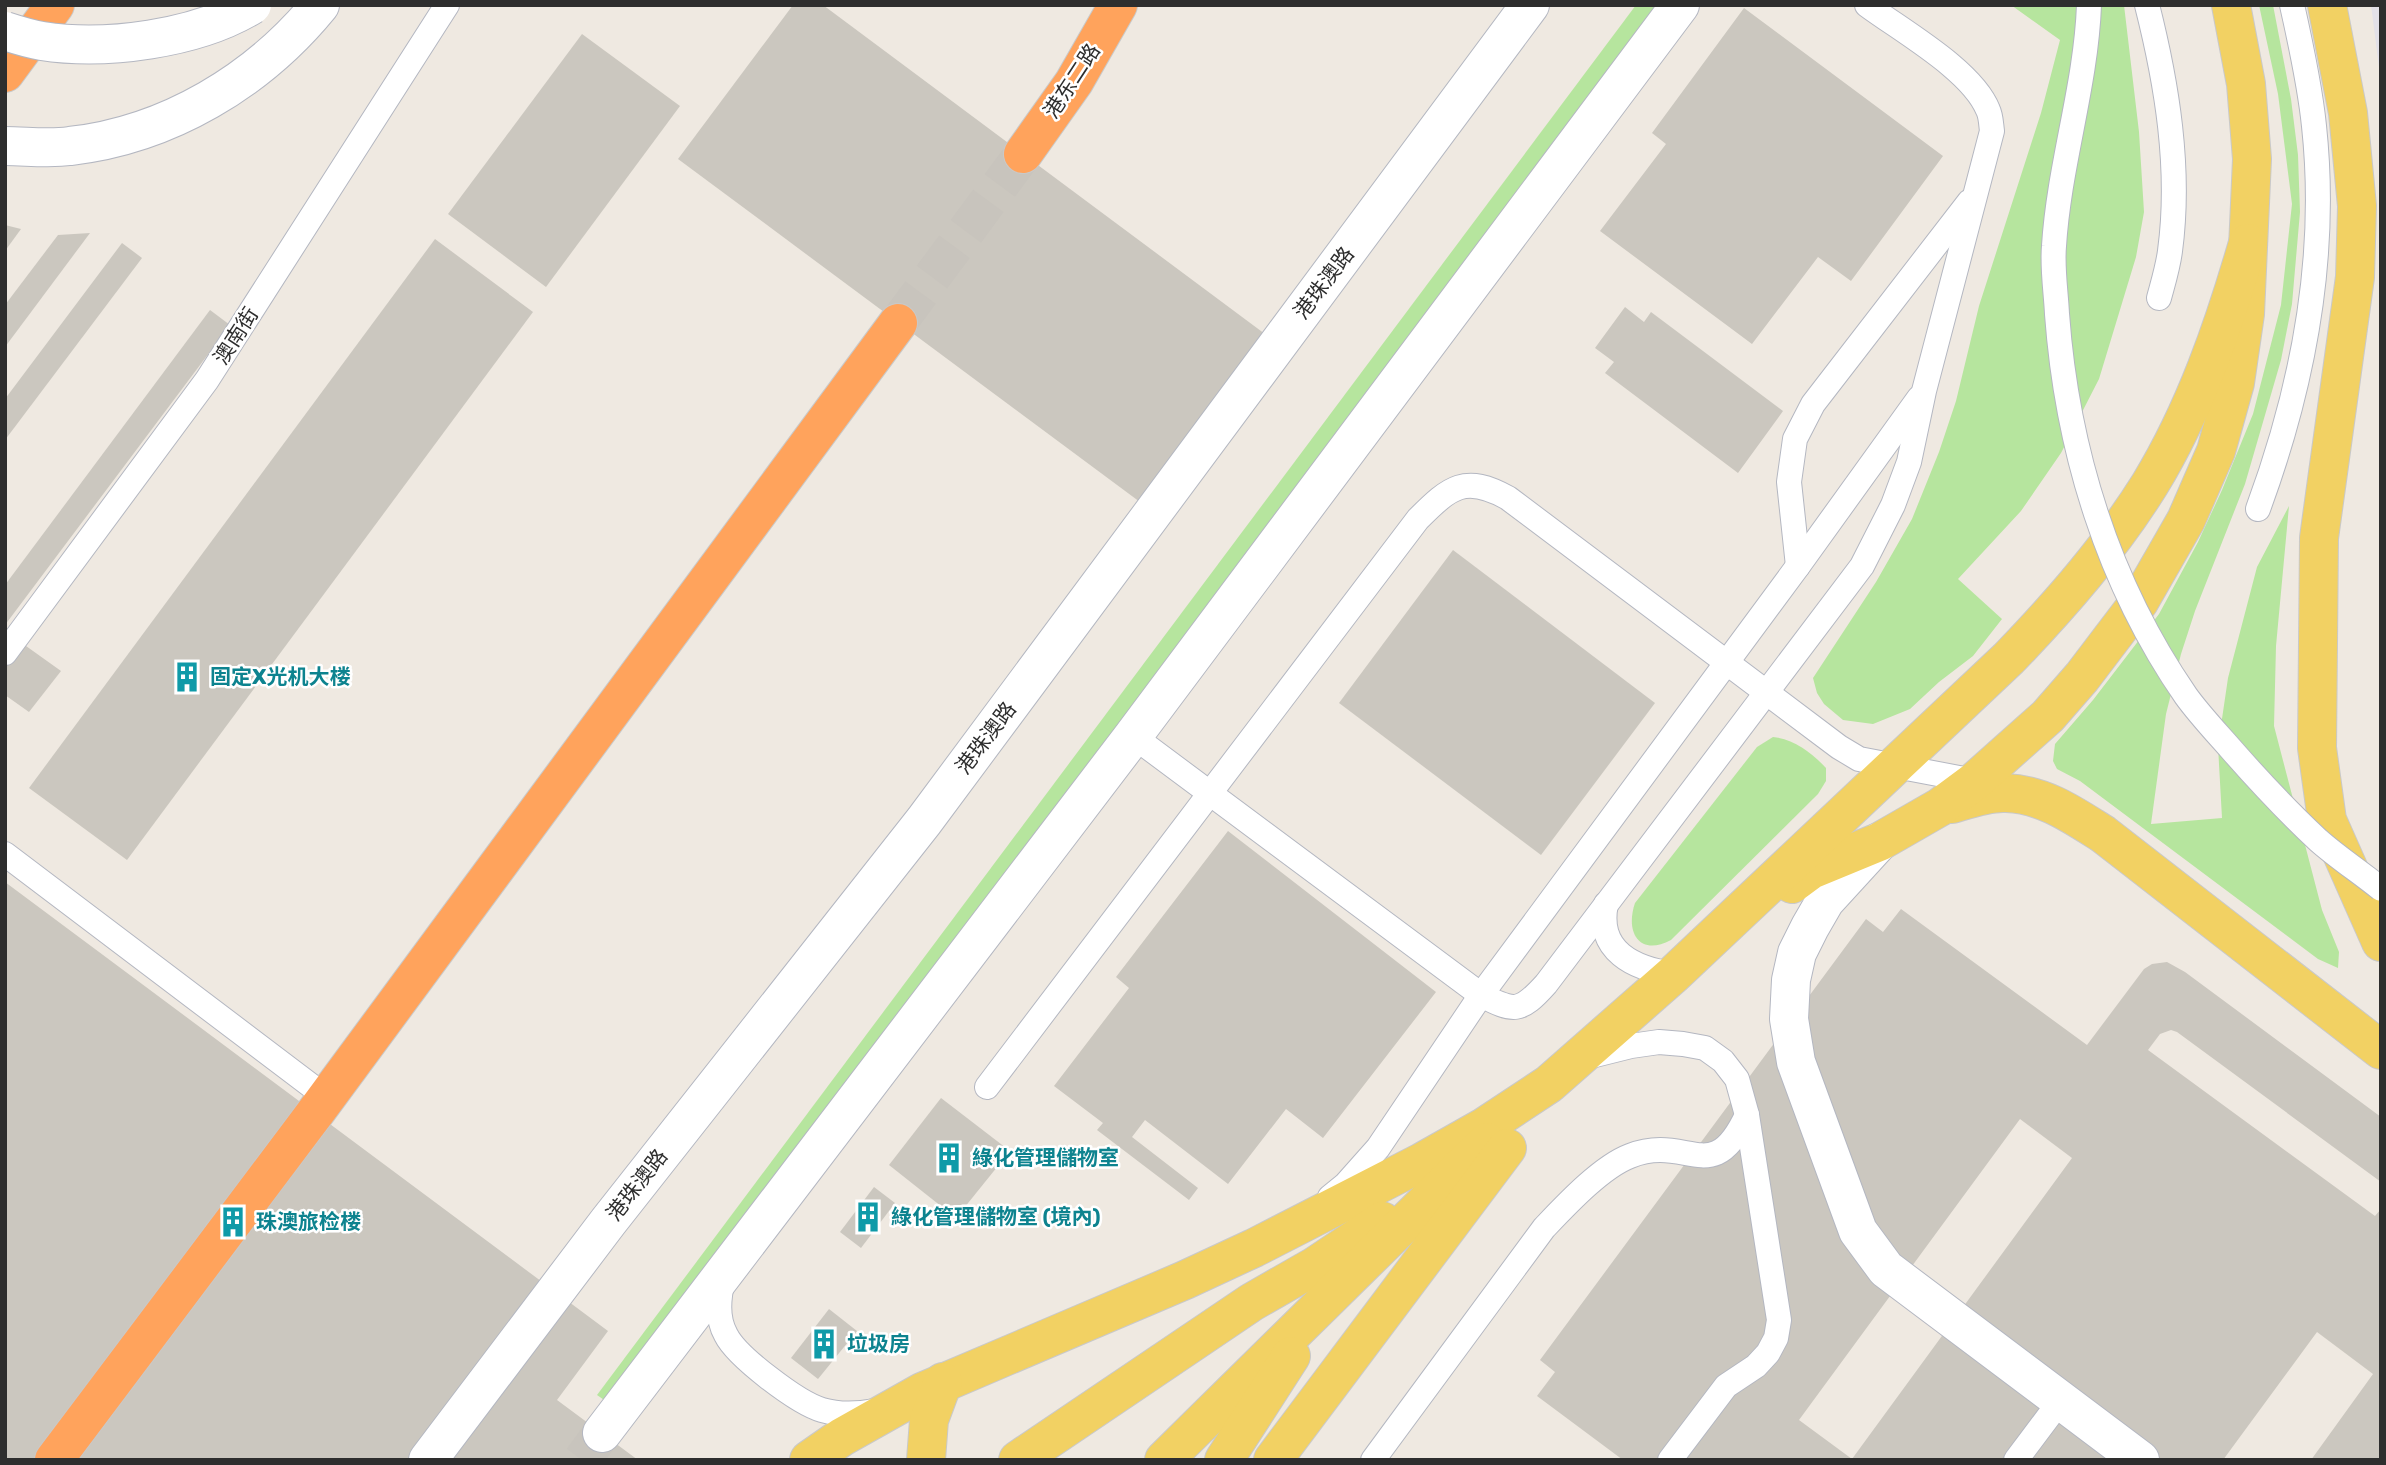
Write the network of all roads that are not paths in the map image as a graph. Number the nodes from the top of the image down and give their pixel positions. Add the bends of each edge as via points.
1 (55, 5) edge
2 (252, 5) edge
3 (320, 5) edge
4 (447, 5) edge
5 (1118, 5) edge
6 (1530, 5) edge
7 (1680, 5) edge
8 (1867, 5) edge
9 (2089, 5) edge
10 (2147, 5) edge
11 (2231, 5) edge
12 (2292, 5) edge
13 (2327, 5) edge
14 (5, 31) edge
15 (5, 73) edge
16 (5, 146) edge
17 (1023, 154) tunnel mouth
18 (1975, 195) junction
19 (2248, 243) junction
20 (2159, 298) dead end
21 (898, 323) tunnel mouth
22 (1924, 391) junction
23 (2258, 509) dead end
24 (1798, 566) junction
25 (5, 653) edge
26 (1726, 662) junction
27 (1767, 694) junction
28 (1133, 736) junction
29 (1894, 766) junction
30 (1975, 780) junction
31 (1209, 791) junction
32 (2032, 797) junction
33 (1940, 807) junction
34 (1879, 842) junction
35 (5, 854) edge
36 (2381, 888) edge
37 (1606, 904) junction
38 (2381, 942) edge
39 (1703, 947) junction
40 (1674, 974) junction
41 (1481, 995) junction
42 (2381, 1050) edge
43 (1561, 1072) junction
44 (987, 1087) dead end
45 (326, 1097) junction
46 (1747, 1115) junction
47 (1456, 1172) junction
48 (1254, 1248) junction
49 (724, 1273) junction
50 (1330, 1296) junction
51 (943, 1382) junction
52 (2061, 1400) junction
53 (895, 1407) junction
54 (602, 1433) tunnel mouth
55 (54, 1460) edge
56 (428, 1460) edge
57 (808, 1460) edge
58 (926, 1460) edge
59 (1018, 1460) edge
60 (1164, 1460) edge
61 (1224, 1460) edge
62 (1273, 1460) edge
63 (1373, 1460) edge
64 (1670, 1460) edge
65 (2016, 1460) edge
66 (2140, 1460) edge

1 - 15 highway
2 - 14 street, bridge via 191,30 139,42 53,42
3 - 16 street via 300,30 245,78 191,109 130,135 68,146
4 - 25 lane, 澳南街 via 207,380
5 - 17 highway, 港东二路 via 1074,82
6 - 56 street, 港珠澳路 via 924,821
7 - 28 street
8 - 18 lane via 1957,70 1990,112 1992,131
9 - 36 lane, bridge via 2053,248 2061,362 2071,424 2095,515 2118,572 2187,698 2320,842
10 - 20 lane via 2167,100 2172,155 2170,251
11 - 19 main road via 2246,84 2252,159
12 - 23 lane via 2314,127 2315,281 2292,403
13 - 38 main road via 2348,113 2357,206 2355,277 2319,538 2317,748 2327,820
18 - 22 lane
18 - 24 lane via 1813,404 1795,439 1789,482
19 - 29 main road via 2206,368 2182,424 2143,494 2060,605
19 - 30 main road via 2245,314 2235,383 2216,451 2186,520 2139,602 2082,677 2048,716
21 - 45 highway
22 - 24 lane
22 - 27 lane via 1909,462 1862,566
24 - 26 lane
26 - 27 lane
26 - 31 lane via 1508,498 1489,487 1466,485 1441,495 1418,519
26 - 41 lane
27 - 29 lane via 1859,759
27 - 37 lane
28 - 31 lane
28 - 49 street
29 - 30 lane
29 - 39 main road
30 - 32 lane
30 - 33 main road
31 - 41 lane
31 - 44 lane
32 - 33 main road via 2006,793
32 - 42 main road via 2064,809 2103,834
33 - 34 main road
34 - 39 main road via 1811,870
34 - 52 street via 1825,901 1797,953 1789,1019 1796,1062 1858,1231 1886,1269
35 - 45 lane
37 - 40 lane via 1605,933 1620,954 1646,969
37 - 41 lane via 1533,999 1506,1008
39 - 40 main road
40 - 43 main road
41 - 48 lane via 1378,1148 1346,1184 1301,1220
43 - 46 lane via 1630,1046 1659,1042 1705,1048 1737,1079
43 - 47 main road
43 - 48 main road via 1484,1127
43 - 62 main road
45 - 55 highway
46 - 63 lane via 1724,1151 1698,1156 1652,1150 1629,1156 1568,1202
46 - 64 lane via 1779,1320 1776,1338 1756,1366 1726,1386
47 - 50 main road
47 - 59 main road
48 - 51 main road
49 - 53 lane via 719,1314 736,1351 801,1401 822,1410 863,1413
49 - 54 street
50 - 60 main road
50 - 61 main road
51 - 53 main road
51 - 58 main road via 929,1420
52 - 65 lane
52 - 66 street
53 - 57 main road

